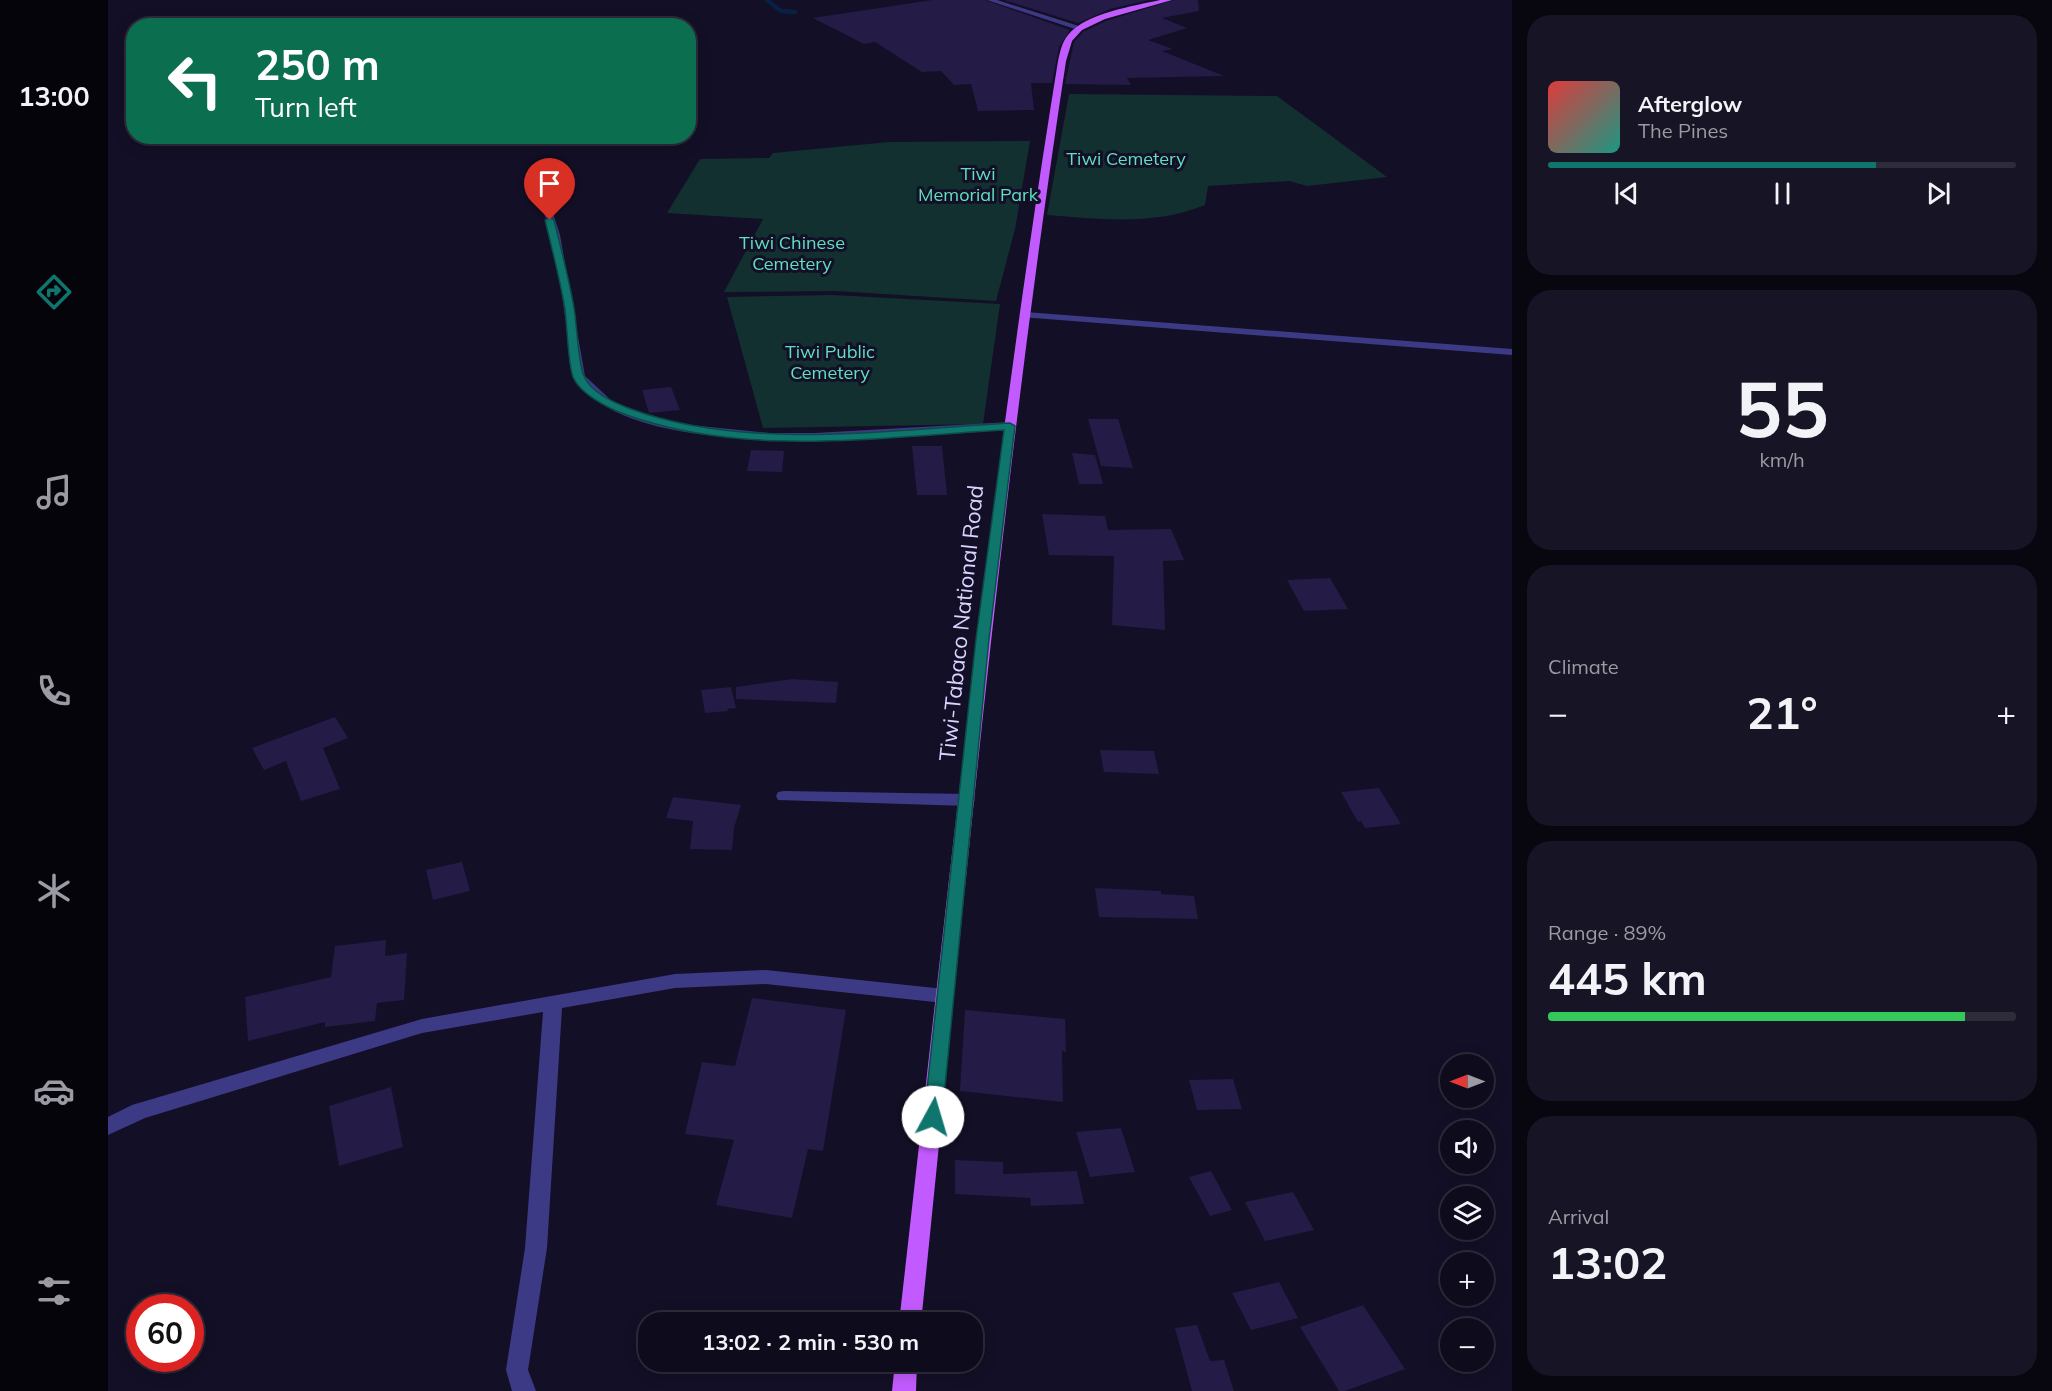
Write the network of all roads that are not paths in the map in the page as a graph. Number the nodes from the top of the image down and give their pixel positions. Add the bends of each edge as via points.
1 (990, 0) edge
2 (1168, 0) edge
3 (1081, 28) junction
4 (530, 185) dead end
5 (1024, 315) junction
6 (1512, 352) edge
7 (1010, 426) junction
8 (784, 796) dead end
9 (967, 800) junction
10 (944, 996) junction
11 (553, 1004) junction
12 (108, 1128) edge
13 (911, 1312) edge
14 (905, 1372) edge
15 (524, 1391) edge
16 (903, 1391) edge

1 - 3 street
2 - 3 main road
3 - 5 main road, Tiwi-Tabaco National Road via 1068,41 1062,61
4 - 7 street via 545,204 555,235 579,377 610,405 649,420 690,429 769,437
5 - 6 street
5 - 7 main road, Tiwi-Tabaco National Road
7 - 9 main road, Tiwi-Tabaco National Road via 982,639
8 - 9 street
9 - 10 main road, Tiwi-Tabaco National Road
10 - 11 street via 766,977 675,981
10 - 13 main road, Tiwi-Tabaco National Road
11 - 12 street via 422,1026 139,1111
11 - 15 street via 536,1248 517,1370
14 - 16 main road

